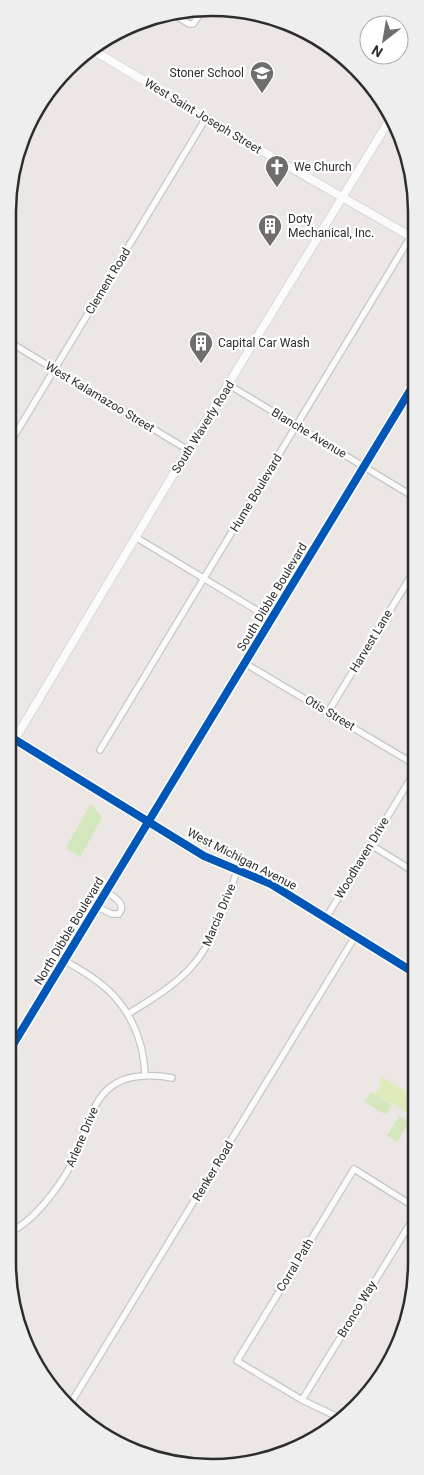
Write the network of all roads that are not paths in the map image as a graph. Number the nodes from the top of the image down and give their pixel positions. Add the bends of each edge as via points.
1 (198, 17) edge
2 (181, 19) edge
3 (97, 54) edge
4 (206, 118) junction
5 (387, 124) edge
6 (342, 196) junction
7 (408, 234) edge
8 (408, 245) edge
9 (16, 346) edge
10 (54, 370) junction
11 (229, 385) junction
12 (408, 394) edge
13 (297, 426) junction
14 (16, 432) edge
15 (188, 450) junction
16 (365, 467) junction
17 (408, 493) edge
18 (137, 538) junction
19 (204, 579) junction
20 (408, 580) edge
21 (272, 619) junction
22 (246, 664) junction
23 (328, 712) junction
24 (16, 731) edge
25 (16, 739) edge
26 (100, 750) dead end
27 (408, 760) edge
28 (408, 783) edge
29 (150, 822) junction
30 (370, 845) junction
31 (408, 867) edge
32 (237, 870) junction
33 (106, 892) junction
34 (97, 907) junction
35 (326, 918) junction
36 (356, 936) junction
37 (64, 960) junction
38 (408, 969) edge
39 (128, 1014) junction
40 (16, 1040) edge
41 (145, 1075) junction
42 (172, 1078) dead end
43 (408, 1203) edge
44 (16, 1227) edge
45 (408, 1227) edge
46 (73, 1400) edge
47 (302, 1400) junction
48 (334, 1415) edge

1 - 2 street via 193,24
3 - 4 street, West Saint Joseph Street
4 - 6 street, West Saint Joseph Street
4 - 10 street, Clement Road
5 - 6 street, South Waverly Road
6 - 7 street, West Saint Joseph Street
6 - 11 street, South Waverly Road
8 - 13 street, Hume Boulevard
9 - 10 street, West Kalamazoo Street
10 - 14 street, Clement Road
10 - 15 street, West Kalamazoo Street
11 - 13 street, Blanche Avenue
11 - 15 street, South Waverly Road
12 - 16 street, South Dibble Boulevard
13 - 16 street, Blanche Avenue
13 - 19 street, Hume Boulevard
15 - 18 street, South Waverly Road
16 - 17 street, Blanche Avenue
16 - 21 street, South Dibble Boulevard
18 - 19 street
18 - 24 street, South Waverly Road
19 - 21 street
19 - 26 street, Hume Boulevard
20 - 23 street, Harvest Lane
21 - 22 street, South Dibble Boulevard
22 - 23 street, Otis Street
22 - 29 street, South Dibble Boulevard
23 - 27 street, Otis Street
25 - 29 street, West Michigan Avenue
28 - 30 street, Woodhaven Drive
29 - 32 street, West Michigan Avenue via 204,856
29 - 33 street, North Dibble Boulevard
30 - 31 street
30 - 35 street, Woodhaven Drive
32 - 35 street, West Michigan Avenue via 271,884
32 - 39 street, Marcia Drive via 200,956 176,982
33 - 34 street, North Dibble Boulevard
33 - 34 street via 121,903 120,912 112,914
34 - 37 street, North Dibble Boulevard
35 - 36 street, West Michigan Avenue
36 - 38 street, West Michigan Avenue
36 - 46 street, Renker Road
37 - 39 street via 97,980
37 - 40 street, North Dibble Boulevard
39 - 41 street via 143,1053
41 - 42 street, Arlene Drive
41 - 44 street, Arlene Drive via 118,1082 103,1092 72,1163 58,1186
43 - 47 street, Corral Path via 354,1169 237,1361
45 - 47 street, Bronco Way
47 - 48 street

